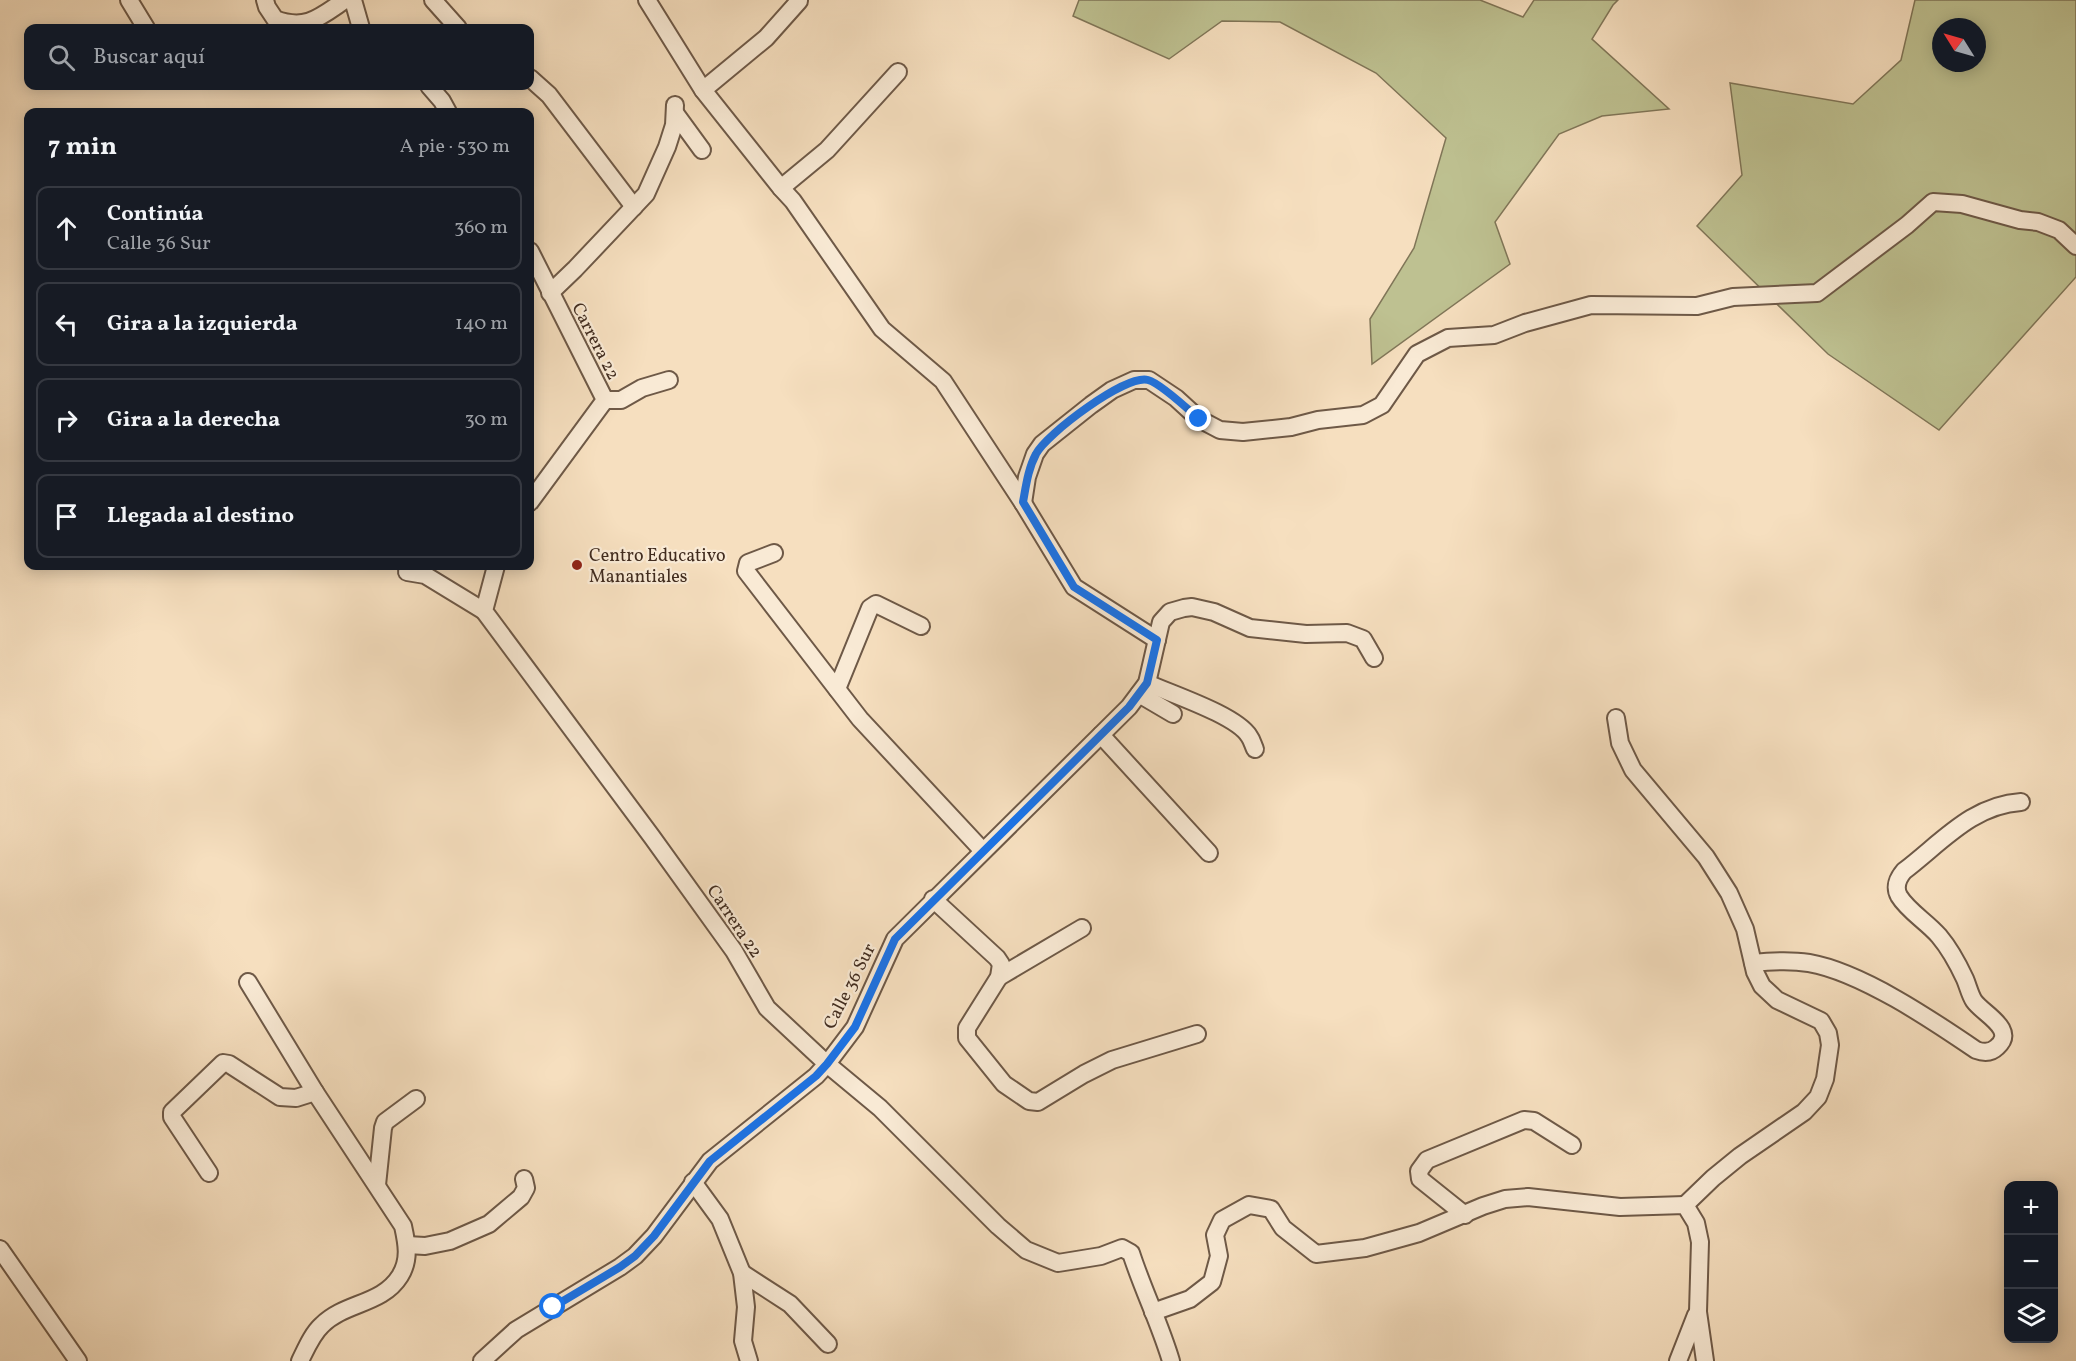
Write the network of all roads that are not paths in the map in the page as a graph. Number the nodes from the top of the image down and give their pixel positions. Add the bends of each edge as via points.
1 (265, 0) edge
2 (345, 0) edge
3 (353, 0) edge
4 (646, 0) edge
5 (130, 1) edge
6 (799, 1) edge
7 (442, 4) edge
8 (144, 24) edge
9 (360, 24) edge
10 (455, 24) edge
11 (898, 72) dead end
12 (534, 82) edge
13 (432, 90) edge
14 (703, 90) junction
15 (445, 108) edge
16 (702, 150) dead end
17 (781, 188) junction
18 (634, 207) junction
19 (2076, 246) edge
20 (534, 259) edge
21 (550, 293) junction
22 (669, 380) dead end
23 (605, 400) junction
24 (534, 497) edge
25 (1023, 502) junction
26 (774, 553) dead end
27 (495, 570) edge
28 (407, 572) dead end
29 (484, 611) junction
30 (921, 626) dead end
31 (1157, 640) junction
32 (1374, 658) dead end
33 (1143, 688) junction
34 (837, 689) junction
35 (1173, 714) dead end
36 (1616, 718) dead end
37 (1101, 735) junction
38 (1255, 749) dead end
39 (2021, 802) dead end
40 (983, 851) junction
41 (1209, 854) dead end
42 (933, 899) junction
43 (1083, 928) dead end
44 (1753, 963) junction
45 (999, 977) junction
46 (248, 982) dead end
47 (1197, 1034) dead end
48 (827, 1064) junction
49 (315, 1092) junction
50 (416, 1100) dead end
51 (1572, 1145) dead end
52 (209, 1173) dead end
53 (524, 1179) dead end
54 (693, 1182) junction
55 (377, 1185) junction
56 (1685, 1205) junction
57 (1465, 1215) junction
58 (407, 1245) junction
59 (0, 1249) edge
60 (742, 1274) junction
61 (1153, 1312) junction
62 (1698, 1312) junction
63 (828, 1344) dead end
64 (78, 1361) edge
65 (300, 1361) edge
66 (482, 1361) edge
67 (749, 1361) edge
68 (1171, 1361) edge
69 (1678, 1361) edge
70 (1705, 1361) edge

1 - 2 street via 275,19 297,24 309,23
3 - 9 street
4 - 14 street
5 - 8 street
6 - 14 street via 766,38
7 - 10 street
11 - 17 street via 827,150
12 - 18 street via 549,95
13 - 15 street
14 - 17 street
16 - 18 street via 675,109 663,156 646,194
17 - 25 street via 882,329 943,381
18 - 21 street
19 - 25 street via 2059,230 2038,222 1962,204 1933,202 1817,293 1733,297 1697,306 1591,305 1494,335 1448,338 1418,354 1382,405 1363,415 1291,427 1220,430 1199,419 1149,380 1134,380 1112,390 1042,444 1027,477
20 - 21 street, Carrera 22
21 - 23 street, Carrera 22
22 - 23 street via 621,400
23 - 24 street, Carrera 22
25 - 31 street via 1074,587
26 - 34 street via 748,563 746,571
27 - 29 street
28 - 29 street via 425,574
29 - 48 street, Carrera 22 via 720,932 767,1008
30 - 34 street via 876,604 870,608
31 - 32 street, Calle 36 Sur via 1161,622 1170,612 1192,607 1250,628 1306,634 1347,633 1363,639
31 - 33 street, Calle 36 Sur
33 - 35 street
33 - 37 street, Calle 36 Sur
33 - 38 street via 1223,716 1250,736
34 - 40 street
36 - 44 street via 1620,743 1633,770 1706,857 1729,893 1745,929
37 - 40 street, Calle 36 Sur
37 - 41 street
39 - 44 street via 2000,804 1971,817 1897,881 1900,897 1937,934 1957,963 1974,1000 2003,1029 2002,1043 1994,1050 1976,1050 1840,971 1793,961
40 - 42 street, Calle 36 Sur
42 - 45 street via 997,958 1001,964
42 - 48 street, Calle 36 Sur via 895,939 855,1027
43 - 45 street
44 - 56 street via 1769,994 1815,1017 1825,1027 1830,1045 1822,1088 1812,1106 1740,1156
45 - 47 street via 967,1028 967,1038 1004,1084 1029,1101 1038,1102 1112,1060
46 - 49 street
48 - 54 street, Calle 36 Sur via 719,1153
48 - 61 street, Carrera 22 via 880,1108 1026,1250 1058,1263 1122,1248 1131,1253
49 - 52 street via 296,1098 280,1097 223,1063 172,1112
49 - 55 street
50 - 55 street via 385,1122
51 - 57 street via 1534,1121 1524,1120 1427,1160 1419,1172 1420,1179
53 - 58 street via 526,1188 521,1197 489,1224 450,1241
54 - 60 street via 720,1219
54 - 66 street, Calle 36 Sur via 635,1256 516,1330
55 - 58 street via 403,1226
56 - 57 street via 1620,1207 1528,1197 1505,1199
56 - 62 street via 1696,1223 1700,1242
57 - 61 street via 1365,1248 1316,1254 1283,1228 1271,1209 1249,1205 1222,1220 1215,1235 1219,1256 1212,1282 1190,1299
58 - 65 street via 405,1266 394,1285 379,1297 341,1312 322,1325
59 - 64 street
60 - 63 street via 790,1304
60 - 67 street via 746,1306 743,1341
61 - 68 street, Carrera 22
62 - 69 street
62 - 70 street

